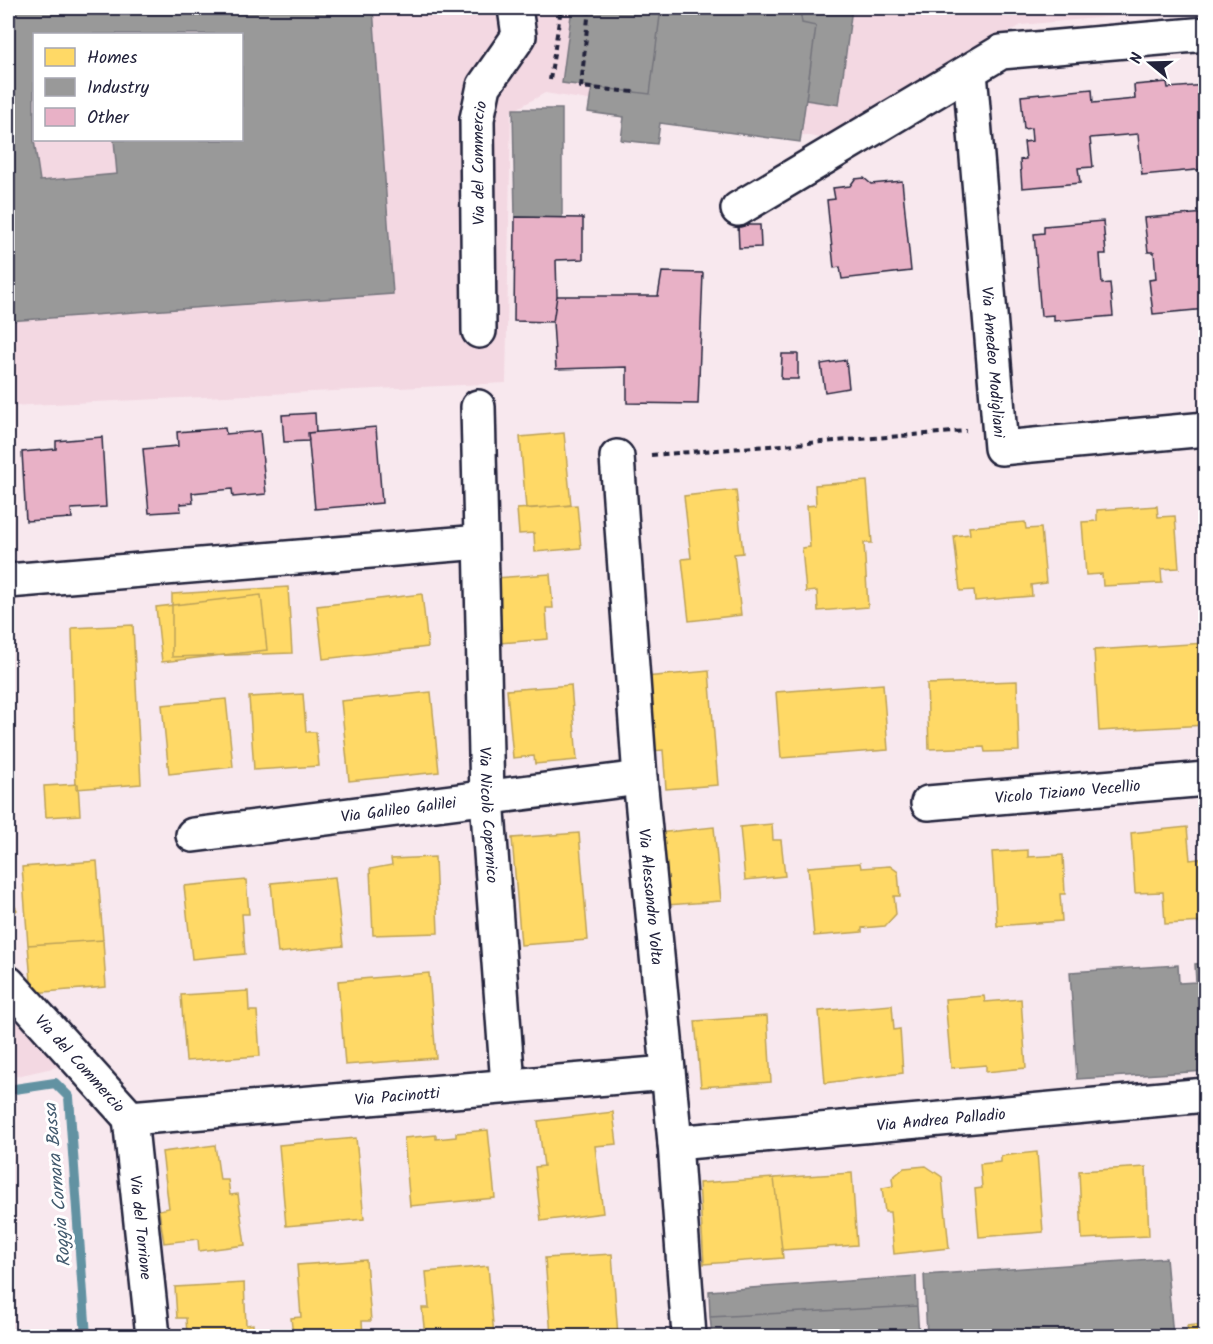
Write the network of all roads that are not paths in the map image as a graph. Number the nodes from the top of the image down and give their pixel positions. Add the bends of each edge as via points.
1 (515, 8) edge
2 (1206, 34) edge
3 (970, 72) junction
4 (738, 209) dead end
5 (479, 331) dead end
6 (478, 407) dead end
7 (1206, 429) edge
8 (617, 457) road end
9 (480, 542) junction
10 (8, 581) edge
11 (640, 778) junction
12 (1206, 779) edge
13 (487, 798) junction
14 (928, 803) dead end
15 (193, 835) dead end
16 (8, 982) edge
17 (667, 1073) junction
18 (508, 1085) junction
19 (1206, 1095) edge
20 (130, 1118) junction
21 (675, 1143) junction
22 (153, 1336) edge
23 (688, 1336) edge

1 - 5 street, Via del Commercio via 519,36 484,86 477,119
2 - 3 street via 1001,52
3 - 4 street
3 - 7 street, Via Amedeo Modigliani via 1001,448
6 - 9 street, Via Nicolò Copernico
8 - 11 street, Via Alessandro Volta
9 - 10 street
9 - 13 street, Via Nicolò Copernico
11 - 13 street, Via Galileo Galilei
11 - 17 street, Via Alessandro Volta
12 - 14 street, Vicolo Tiziano Vecellio
13 - 15 street, Via Galileo Galilei
13 - 18 street, Via Nicolò Copernico
16 - 20 street, Via del Commercio
17 - 18 street, Via Pacinotti
17 - 21 street, Via Alessandro Volta
18 - 20 street, Via Pacinotti
19 - 21 street, Via Andrea Palladio
20 - 22 street, Via del Torrione
21 - 23 street, Via Alessandro Volta

